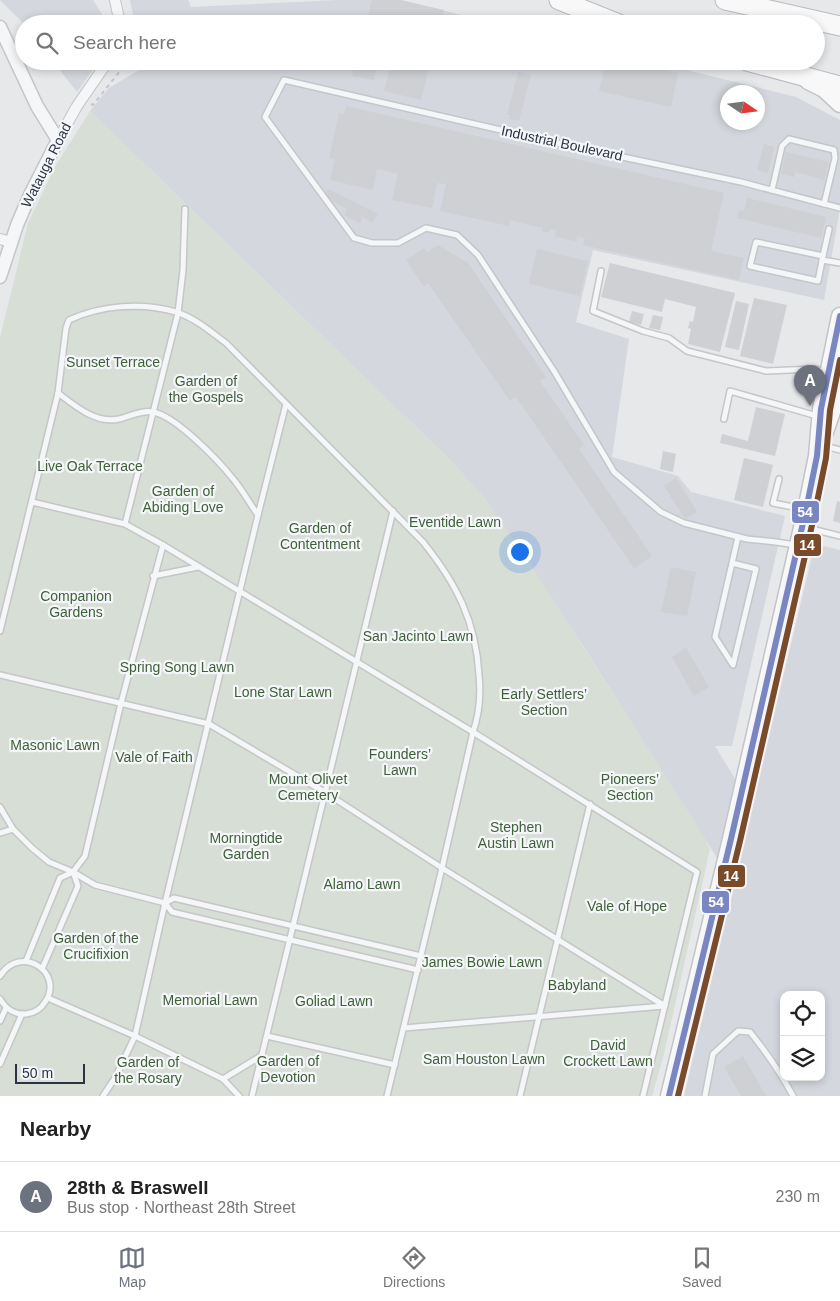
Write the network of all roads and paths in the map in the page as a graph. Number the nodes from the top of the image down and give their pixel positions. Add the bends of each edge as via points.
1 (115, 0) edge
2 (559, 0) edge
3 (725, 0) edge
4 (118, 15) edge
5 (596, 15) edge
6 (791, 15) edge
7 (825, 23) edge
8 (840, 26) edge
9 (0, 27) edge
10 (15, 59) edge
11 (20, 70) edge
12 (102, 70) edge
13 (779, 70) edge
14 (120, 71) dead end
15 (790, 73) junction
16 (840, 86) edge
17 (83, 98) junction
18 (840, 104) edge
19 (58, 140) junction
20 (772, 190) junction
21 (824, 204) junction
22 (840, 208) edge
23 (185, 209) dead end
24 (829, 229) dead end
25 (6, 240) edge
26 (823, 258) junction
27 (840, 264) edge
28 (601, 271) dead end
29 (0, 277) edge
30 (178, 313) junction
31 (840, 316) edge
32 (836, 354) edge
33 (828, 373) junction
34 (840, 388) edge
35 (58, 393) junction
36 (286, 404) junction
37 (153, 412) junction
38 (820, 417) junction
39 (724, 419) dead end
40 (819, 450) junction
41 (840, 450) edge
42 (778, 479) dead end
43 (32, 502) junction
44 (806, 510) junction
45 (394, 511) junction
46 (258, 515) junction
47 (125, 524) junction
48 (802, 526) junction
49 (840, 536) edge
50 (738, 537) junction
51 (163, 545) junction
52 (798, 546) junction
53 (732, 563) junction
54 (198, 567) junction
55 (153, 576) junction
56 (241, 592) junction
57 (0, 631) edge
58 (357, 661) junction
59 (0, 675) edge
60 (121, 704) junction
61 (209, 724) junction
62 (473, 732) junction
63 (326, 794) junction
64 (590, 804) junction
65 (0, 807) edge
66 (13, 829) junction
67 (0, 832) edge
68 (442, 868) junction
69 (73, 872) junction
70 (165, 903) junction
71 (294, 926) junction
72 (558, 939) junction
73 (291, 940) junction
74 (421, 956) junction
75 (26, 961) junction
76 (42, 968) junction
77 (418, 970) junction
78 (0, 975) edge
79 (48, 998) junction
80 (0, 999) edge
81 (665, 1006) junction
82 (6, 1008) junction
83 (22, 1014) junction
84 (538, 1016) junction
85 (0, 1021) edge
86 (404, 1028) junction
87 (135, 1036) junction
88 (267, 1036) junction
89 (262, 1056) junction
90 (0, 1064) edge
91 (395, 1065) junction
92 (223, 1079) junction
93 (103, 1096) edge
94 (239, 1096) edge
95 (252, 1096) edge
96 (387, 1096) edge
97 (520, 1096) edge
98 (643, 1096) edge
99 (669, 1096) edge
100 (705, 1096) edge
101 (793, 1096) edge

1 - 4 street
2 - 5 highway
3 - 6 highway
7 - 8 highway
9 - 10 street
11 - 19 street
12 - 17 street, Watauga Road
13 - 15 highway
14 - 17 path via 93,105
15 - 16 highway
15 - 18 main road via 824,89
17 - 19 street, Watauga Road
19 - 25 street, Watauga Road via 17,225
20 - 21 lane, Industrial Boulevard
20 - 21 lane via 782,146 789,139 834,150
20 - 50 lane, Industrial Boulevard via 284,80 265,117 354,238 372,243 398,243 426,228 457,235 478,255 554,371 614,472 662,512 684,523
21 - 22 lane, Industrial Boulevard
23 - 30 lane
24 - 26 lane
25 - 29 street, Watauga Road
26 - 26 lane via 756,242 750,266 818,281
26 - 27 lane
28 - 33 lane via 594,311 669,338 686,351 766,371 816,369
30 - 35 lane via 156,308 108,308 83,313 70,320 66,328
30 - 36 lane via 226,343
30 - 37 lane
31 - 32 main road
32 - 33 main road
33 - 38 main road
34 - 40 main road
35 - 37 lane via 81,411 100,418 117,419
35 - 43 lane
36 - 45 lane
36 - 46 lane
37 - 46 lane via 165,416 204,447 234,480
37 - 47 lane
38 - 39 lane via 730,391
38 - 40 main road
40 - 41 lane
40 - 44 main road
42 - 44 lane via 773,504
43 - 47 lane
43 - 57 lane
44 - 48 main road
45 - 58 lane
45 - 62 lane via 443,566 474,632 481,695
46 - 56 lane
47 - 51 lane
48 - 49 lane
48 - 52 main road
50 - 52 lane
50 - 53 lane
51 - 54 lane
51 - 55 lane
52 - 99 main road
53 - 53 lane via 715,637 733,665 756,569
54 - 55 lane
54 - 56 lane
55 - 60 lane
56 - 58 lane
56 - 61 lane
58 - 62 lane
58 - 63 lane
59 - 60 lane
60 - 61 lane
60 - 69 lane via 85,856
61 - 63 lane
61 - 70 lane
62 - 64 lane
62 - 68 lane
63 - 68 lane
63 - 71 lane
64 - 72 lane
64 - 81 lane via 697,872
65 - 66 lane
66 - 67 lane
66 - 69 lane via 49,862
68 - 72 lane
68 - 74 lane
69 - 70 lane via 94,885
69 - 75 lane via 60,878
69 - 76 lane via 78,886
70 - 71 lane via 174,898
70 - 73 lane via 172,912
70 - 87 lane
71 - 73 lane
71 - 74 lane
72 - 81 lane
72 - 84 lane
73 - 77 lane
73 - 88 lane
74 - 77 lane
75 - 76 lane
75 - 78 lane via 11,964
76 - 79 lane via 49,982
77 - 86 lane
79 - 83 lane via 38,1010
79 - 87 lane
80 - 82 lane
81 - 84 lane
81 - 98 lane
82 - 83 lane
82 - 85 lane
83 - 90 lane
84 - 86 lane
84 - 97 lane
86 - 91 lane
87 - 92 lane
87 - 93 lane
88 - 89 lane
88 - 91 lane
89 - 92 lane
89 - 95 lane
91 - 96 lane
92 - 94 lane
100 - 101 lane via 713,1054 738,1031 750,1032

